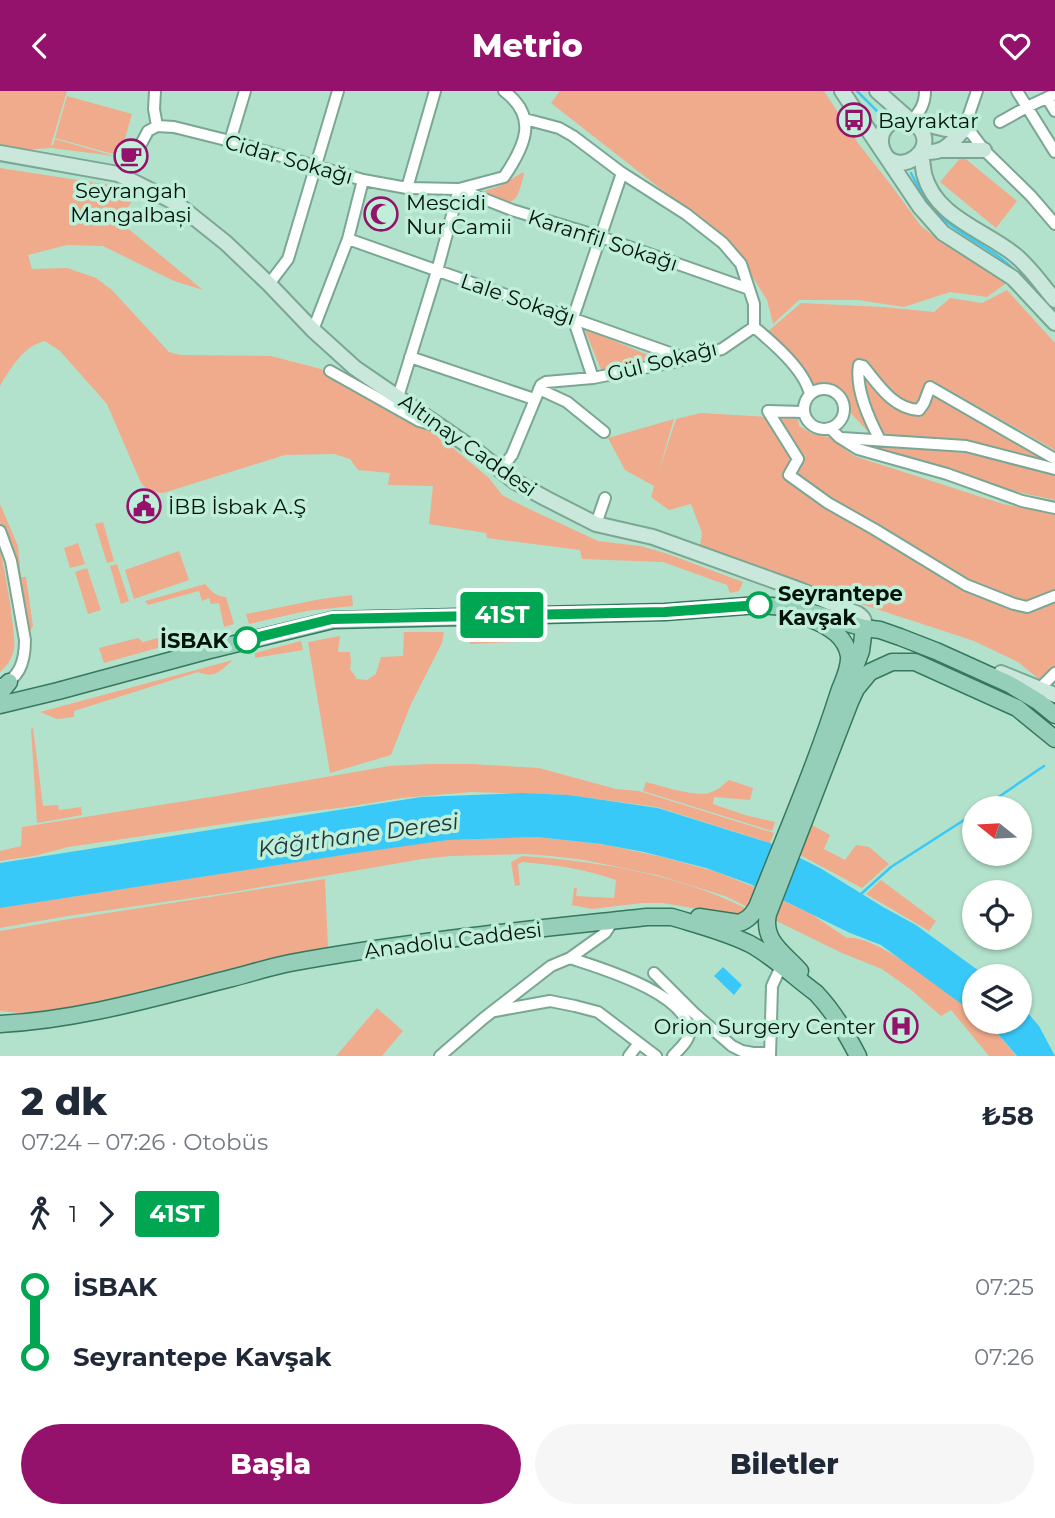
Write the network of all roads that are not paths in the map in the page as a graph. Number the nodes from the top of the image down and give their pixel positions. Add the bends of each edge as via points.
1 (155, 91) edge
2 (245, 91) edge
3 (338, 91) edge
4 (435, 91) edge
5 (503, 91) edge
6 (842, 91) edge
7 (877, 91) edge
8 (925, 91) edge
9 (977, 91) edge
10 (1017, 91) edge
11 (1051, 96) edge
12 (1027, 107) junction
13 (1055, 111) edge
14 (525, 118) junction
15 (911, 121) junction
16 (1000, 123) dead end
17 (157, 126) junction
18 (964, 129) junction
19 (230, 141) junction
20 (943, 150) junction
21 (984, 150) junction
22 (884, 152) junction
23 (921, 152) junction
24 (1055, 152) edge
25 (0, 153) edge
26 (315, 167) junction
27 (622, 173) junction
28 (118, 174) junction
29 (363, 180) junction
30 (407, 188) junction
31 (459, 189) junction
32 (1055, 224) edge
33 (601, 237) junction
34 (348, 239) junction
35 (438, 271) junction
36 (269, 284) junction
37 (749, 289) junction
38 (1055, 300) edge
39 (573, 318) junction
40 (1055, 323) edge
41 (754, 327) junction
42 (313, 330) junction
43 (410, 357) junction
44 (687, 359) junction
45 (331, 371) dead end
46 (593, 378) junction
47 (537, 394) junction
48 (810, 394) junction
49 (398, 397) junction
50 (803, 412) junction
51 (440, 426) junction
52 (830, 428) junction
53 (604, 432) dead end
54 (839, 437) junction
55 (880, 440) junction
56 (1055, 459) edge
57 (1055, 468) edge
58 (500, 470) junction
59 (605, 498) dead end
60 (1055, 508) edge
61 (596, 524) junction
62 (0, 531) edge
63 (1055, 596) edge
64 (785, 607) junction
65 (864, 628) junction
66 (936, 651) junction
67 (1055, 673) edge
68 (3, 686) edge
69 (1039, 689) junction
70 (1055, 695) edge
71 (843, 703) junction
72 (0, 705) edge
73 (1055, 715) edge
74 (1055, 739) edge
75 (763, 910) junction
76 (672, 918) junction
77 (612, 921) junction
78 (570, 958) junction
79 (783, 968) junction
80 (654, 973) dead end
81 (816, 993) junction
82 (493, 1011) junction
83 (0, 1015) edge
84 (34, 1021) junction
85 (0, 1024) edge
86 (639, 1043) junction
87 (770, 1055) edge
88 (440, 1056) edge
89 (629, 1056) edge
90 (656, 1056) edge
91 (673, 1056) edge
92 (858, 1056) edge

1 - 17 street
2 - 19 street
3 - 26 street
4 - 30 street
5 - 14 street via 519,103
6 - 22 street
7 - 15 street
8 - 15 street via 919,113
9 - 18 street
10 - 12 street
11 - 12 street
11 - 13 street
12 - 16 street
12 - 24 street
14 - 27 street via 559,128
14 - 31 street, Cidar Sokağı via 524,141 504,177
15 - 18 street
15 - 22 street via 898,120 886,127 881,139
15 - 23 street via 922,131
17 - 19 street, Cidar Sokağı
17 - 28 street via 148,131 133,159
18 - 20 street
18 - 21 street
19 - 26 street, Cidar Sokağı
20 - 21 street
20 - 23 street
21 - 32 street
22 - 23 street via 903,163
22 - 40 street via 943,233 1013,278
23 - 38 street via 934,195 948,212 1017,256
25 - 28 street, Altınay Caddesi
26 - 29 street, Cidar Sokağı
26 - 36 street via 288,259
27 - 33 street
27 - 37 street via 723,243 741,264
28 - 36 street, Altınay Caddesi via 176,203
29 - 30 street, Cidar Sokağı
29 - 34 street
30 - 31 street, Cidar Sokağı
31 - 33 street, Karanfil Sokağı
31 - 35 street
33 - 37 street, Karanfil Sokağı
33 - 39 street
34 - 35 street, Lale Sokağı
34 - 42 street
35 - 39 street, Lale Sokağı
35 - 43 street
36 - 42 street, Altınay Caddesi
37 - 41 street
39 - 44 street, Lale Sokağı
39 - 46 street
41 - 44 street, Gül Sokağı via 722,349
41 - 48 street via 796,368
42 - 49 street, Altınay Caddesi via 355,368
43 - 47 street
43 - 49 street
44 - 46 street, Gül Sokağı
45 - 51 street via 419,421
46 - 47 street, Gül Sokağı via 546,382
47 - 53 street via 567,402
47 - 58 street via 512,455
48 - 50 street
48 - 52 street via 828,389 843,402 843,414
49 - 51 street, Altınay Caddesi
50 - 52 street via 818,429
50 - 63 street via 768,411 798,459 789,475 966,585 1027,607
51 - 58 street, Altınay Caddesi
52 - 54 street
54 - 55 street
54 - 60 street via 858,449
55 - 56 street via 868,417 859,365 895,403 919,410 930,387
55 - 57 street via 966,446
58 - 61 street, Altınay Caddesi
59 - 61 street
61 - 65 street, Altınay Caddesi via 653,537 800,590 858,614
62 - 68 street via 25,640 15,677
64 - 65 main road
64 - 71 main road via 829,627 845,644 849,664
64 - 72 main road via 332,619
65 - 66 main road
65 - 71 main road via 862,650
66 - 69 street via 960,656
66 - 73 main road via 1009,684
67 - 69 street
69 - 70 street
71 - 74 main road via 870,672 892,662 915,662 1017,708
71 - 75 main road
75 - 76 main road via 739,923
75 - 81 main road via 770,940
76 - 77 main road, Anadolu Caddesi
76 - 79 main road, Anadolu Caddesi via 745,942
77 - 78 street via 605,933
77 - 84 main road, Anadolu Caddesi via 299,962 95,1012
78 - 82 street via 551,966
78 - 91 street via 637,982 678,1007 689,1032
79 - 81 main road, Anadolu Caddesi
79 - 87 street via 772,986
80 - 87 street via 732,1046
81 - 92 main road, Anadolu Caddesi via 839,1021
82 - 86 street via 550,1001 575,1006 598,1012
82 - 88 street
83 - 84 main road
84 - 85 main road, Anadolu Caddesi
86 - 89 street
86 - 90 street

